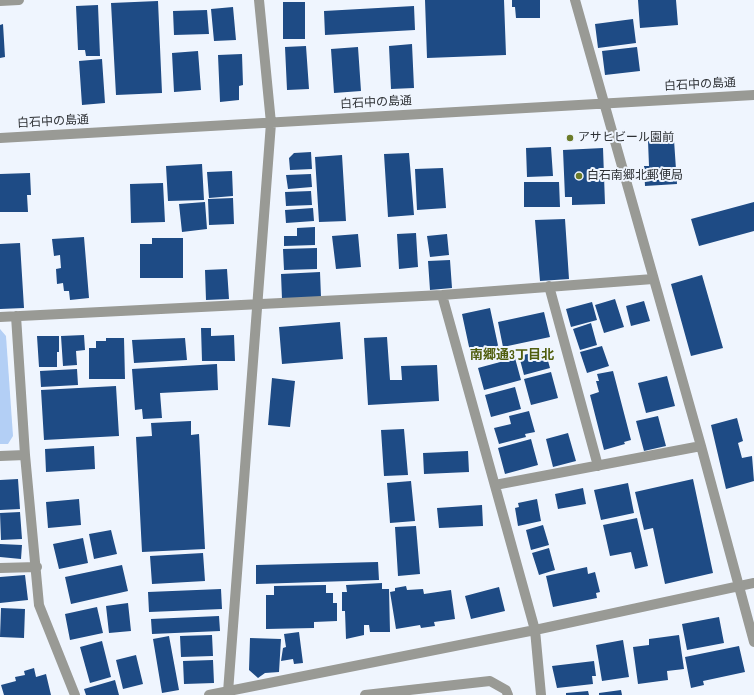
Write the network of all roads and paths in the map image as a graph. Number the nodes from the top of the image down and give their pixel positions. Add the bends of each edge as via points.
1 (19, 0) edge
2 (259, 0) edge
3 (575, 0) edge
4 (0, 1) edge
5 (754, 95) edge
6 (604, 102) junction
7 (271, 123) junction
8 (0, 138) edge
9 (653, 279) junction
10 (549, 286) junction
11 (442, 295) junction
12 (258, 303) junction
13 (16, 316) junction
14 (0, 317) edge
15 (701, 446) junction
16 (25, 455) junction
17 (0, 456) edge
18 (598, 466) junction
19 (495, 486) junction
20 (0, 568) edge
21 (37, 568) junction
22 (754, 583) edge
23 (738, 586) junction
24 (535, 630) junction
25 (754, 642) edge
26 (228, 692) junction
27 (75, 695) edge
28 (209, 695) edge
29 (365, 695) edge
30 (508, 695) edge
31 (541, 695) edge

1 - 4 street
2 - 7 street
3 - 6 street
5 - 6 street, 白石中の島通
6 - 7 street, 白石中の島通
6 - 9 street
7 - 8 street, 白石中の島通
7 - 12 street
9 - 10 street
9 - 15 street
10 - 11 street
10 - 18 street
11 - 12 street
11 - 19 street
12 - 13 street
12 - 26 street
13 - 14 street
13 - 16 street
15 - 18 street
15 - 23 street
16 - 17 street
16 - 21 street
18 - 19 street
19 - 24 street
20 - 21 street
21 - 27 street via 39,605
22 - 23 street
23 - 24 street
23 - 25 street
24 - 26 street
24 - 31 street
26 - 28 street
29 - 30 street via 490,680 506,690

